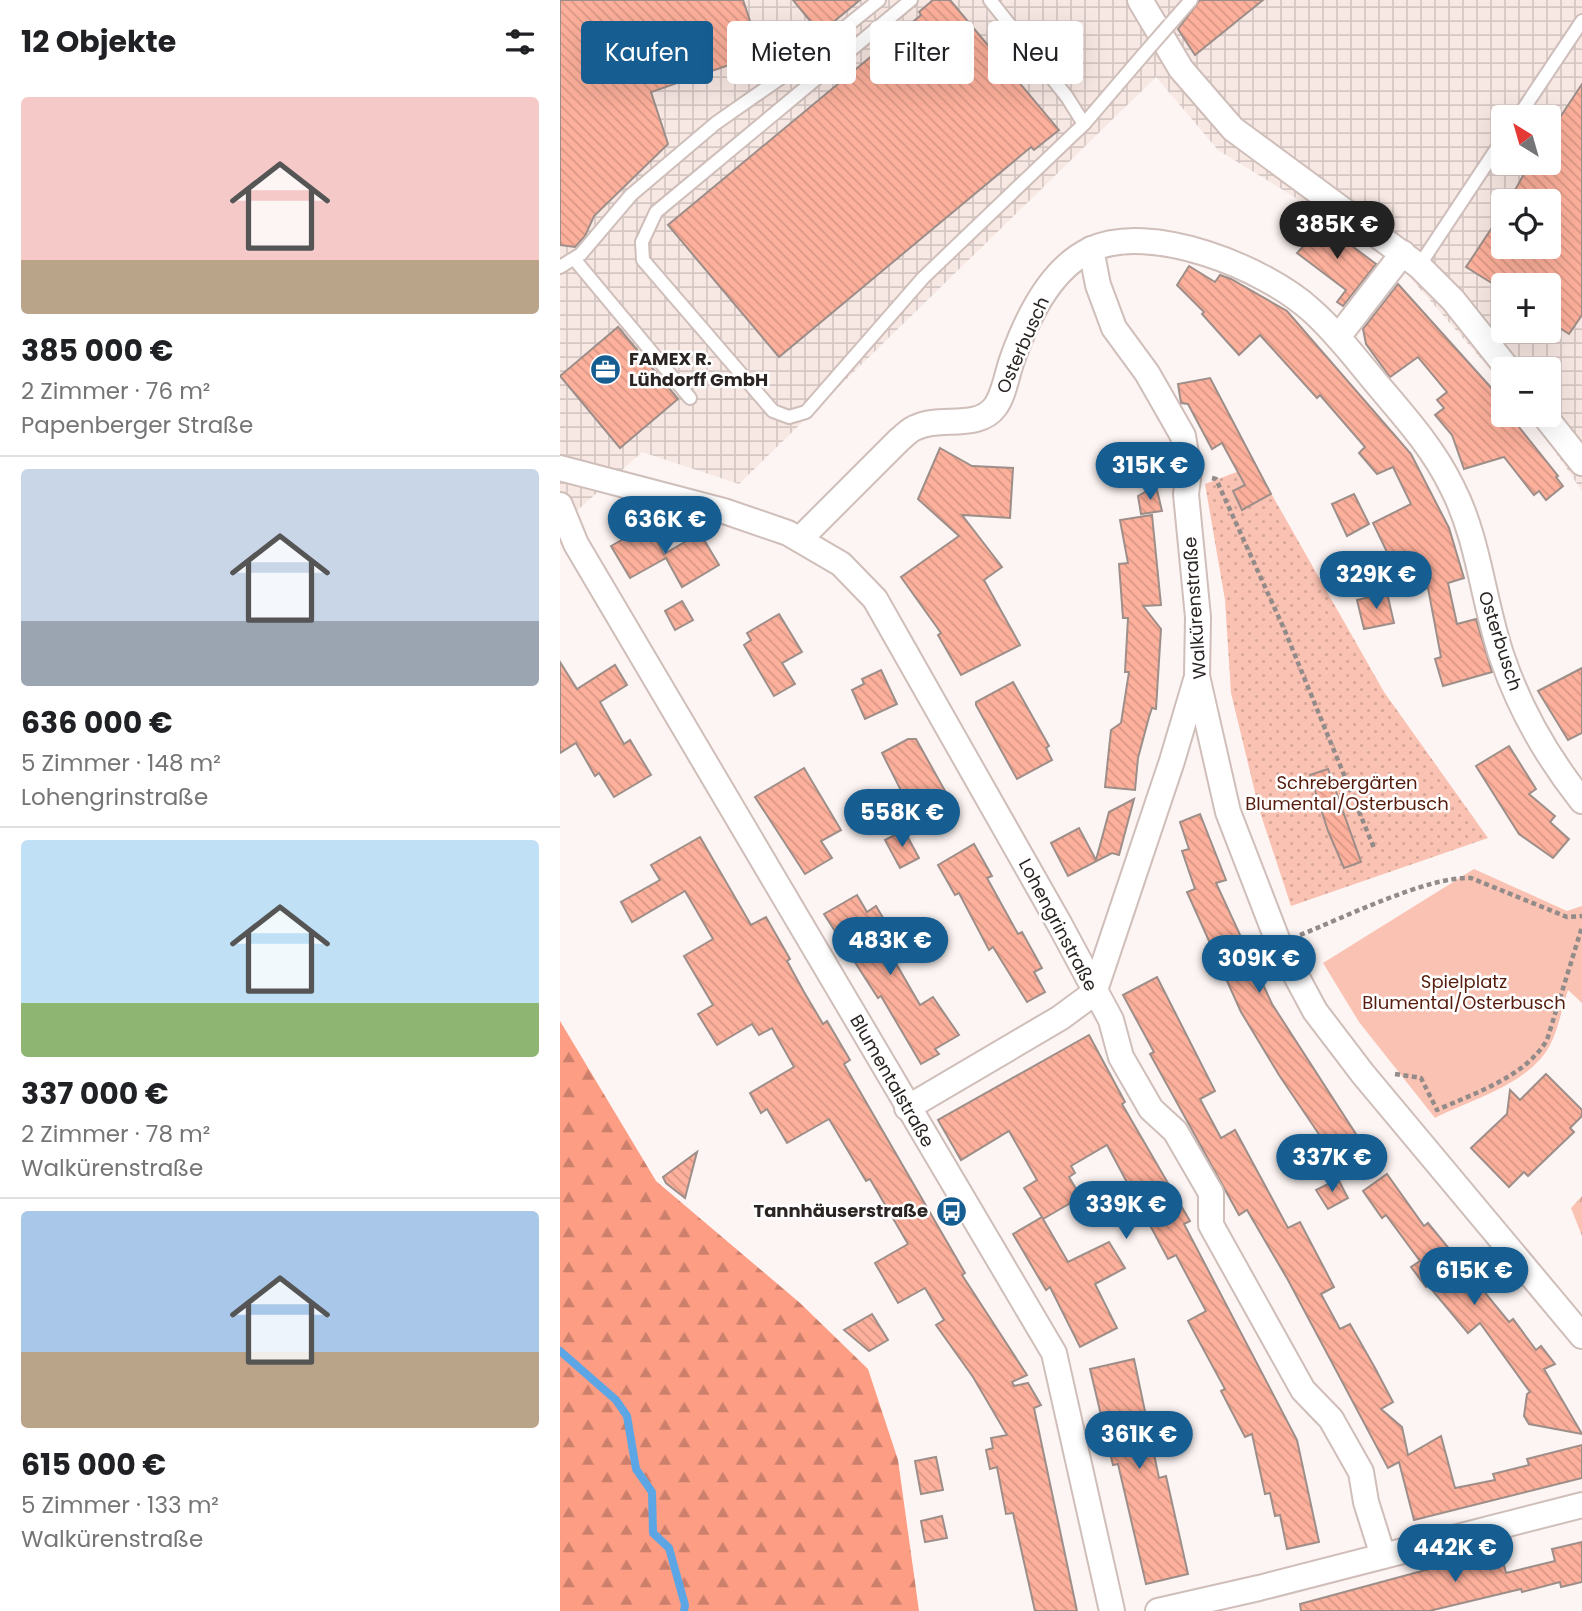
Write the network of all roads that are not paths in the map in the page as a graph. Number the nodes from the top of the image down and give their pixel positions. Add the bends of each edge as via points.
1 (879, 0) edge
2 (911, 0) edge
3 (990, 0) edge
4 (1140, 0) edge
5 (1191, 0) edge
6 (1582, 21) edge
7 (1526, 105) edge
8 (1084, 124) junction
9 (1491, 155) edge
10 (1091, 249) junction
11 (575, 260) junction
12 (1411, 260) junction
13 (560, 267) edge
14 (1338, 337) junction
15 (1498, 357) edge
16 (690, 398) dead end
17 (1554, 427) edge
18 (1582, 463) edge
19 (560, 468) edge
20 (560, 505) edge
21 (801, 538) junction
22 (1197, 676) junction
23 (1582, 802) edge
24 (1094, 993) junction
25 (907, 1108) junction
26 (1582, 1336) edge
27 (1582, 1505) edge
28 (1382, 1556) junction
29 (1112, 1611) edge
30 (1158, 1611) edge

1 - 11 lane via 716,123 631,195
2 - 8 lane via 656,212 642,242 643,260 772,411 789,417 806,412 923,278
3 - 8 lane via 1068,97
4 - 12 street via 1181,69 1233,129
5 - 8 lane, bridge
6 - 7 lane
9 - 12 lane
10 - 14 street, Osterbusch via 1123,241 1160,242 1216,256 1309,307
10 - 21 street, Osterbusch via 1054,279 1032,314 995,407 978,419 917,426
10 - 22 street, Walkürenstraße via 1114,328 1147,373 1183,436 1198,617
11 - 13 lane
11 - 16 lane
12 - 14 street
12 - 15 street via 1453,300
14 - 23 street, Osterbusch via 1430,447 1454,489 1518,698 1558,770
17 - 18 street
19 - 21 street, Lohengrinstraße via 724,511
20 - 25 street, Blumentalstraße via 576,544
21 - 24 street, Lohengrinstraße via 841,564 875,599
22 - 24 street
22 - 26 street, Walkürenstraße via 1228,812 1279,944 1315,1011
24 - 25 street
24 - 28 street, Lohengrinstraße via 1111,1020 1121,1056 1151,1109 1175,1130 1211,1193 1211,1225 1217,1237 1303,1390 1331,1419 1362,1472
25 - 29 street, Blumentalstraße via 1054,1353
27 - 28 street
28 - 30 street

